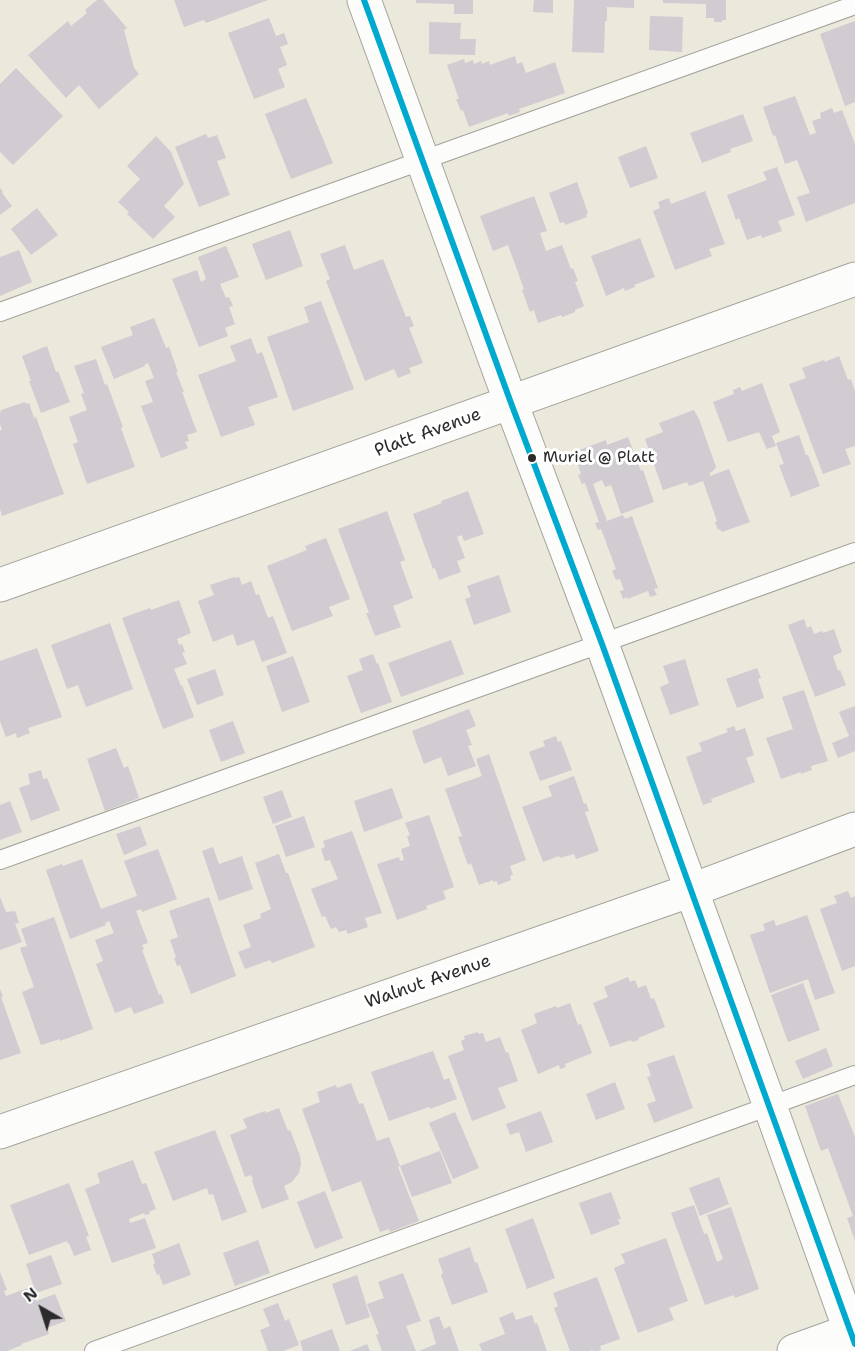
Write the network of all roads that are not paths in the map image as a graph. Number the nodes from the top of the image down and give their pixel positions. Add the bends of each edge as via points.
1 (364, 0) edge
2 (855, 5) edge
3 (423, 160) junction
4 (855, 279) edge
5 (0, 312) edge
6 (512, 403) junction
7 (855, 552) edge
8 (0, 585) edge
9 (602, 644) junction
10 (855, 829) edge
11 (0, 860) edge
12 (692, 890) junction
13 (855, 1075) edge
14 (770, 1106) junction
15 (0, 1132) edge
16 (853, 1334) edge
17 (94, 1351) edge
18 (794, 1351) edge

1 - 3 street
2 - 3 lane
3 - 5 lane
3 - 6 street
4 - 6 street, Platt Avenue
6 - 8 street, Platt Avenue
6 - 9 street
7 - 9 lane
9 - 11 lane
9 - 12 street
10 - 12 street, Walnut Avenue
12 - 14 street
12 - 15 street, Walnut Avenue
13 - 14 lane
14 - 16 street
14 - 17 lane
16 - 18 street

